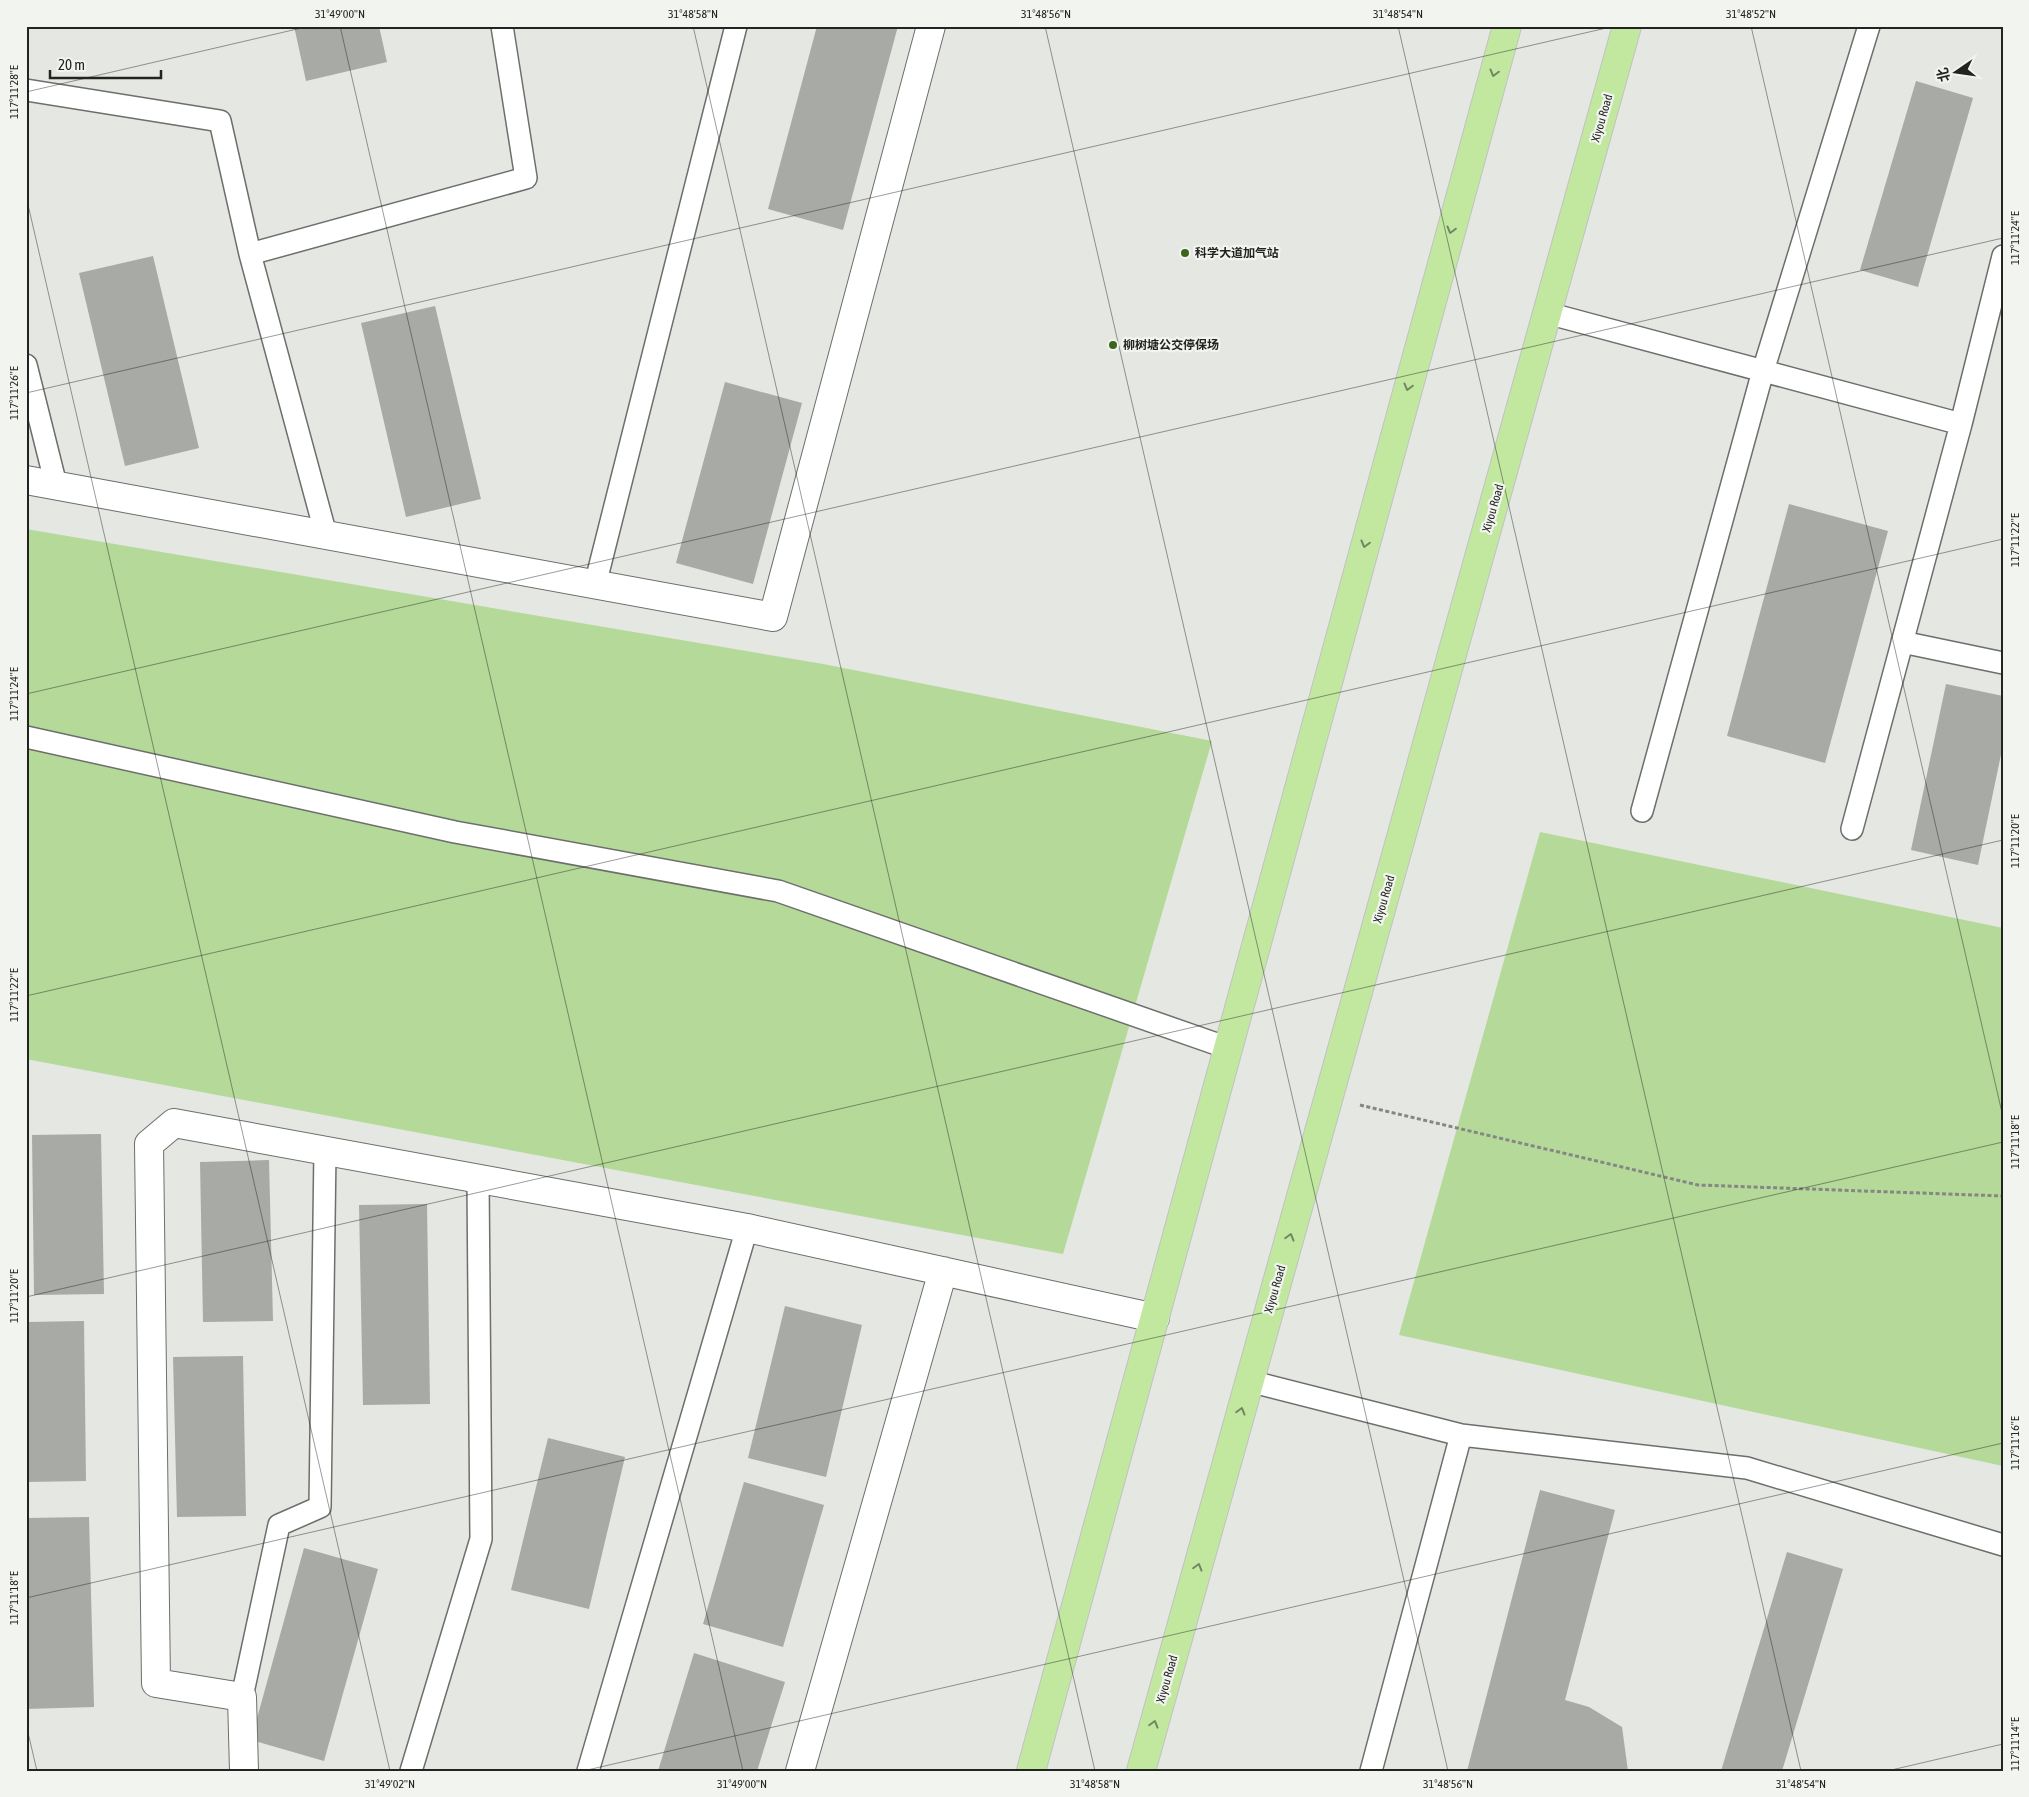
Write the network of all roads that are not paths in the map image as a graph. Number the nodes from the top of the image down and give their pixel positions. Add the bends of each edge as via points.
1 (502, 26) edge
2 (736, 26) edge
3 (931, 26) edge
4 (1507, 26) edge
5 (1627, 26) edge
6 (1869, 26) edge
7 (26, 90) edge
8 (250, 254) junction
9 (2003, 256) edge
10 (1548, 313) junction
11 (1994, 326) edge
12 (26, 365) edge
13 (1764, 371) junction
14 (1960, 424) junction
15 (26, 480) edge
16 (56, 485) junction
17 (326, 535) junction
18 (595, 585) junction
19 (1902, 642) junction
20 (2003, 663) edge
21 (26, 737) edge
22 (1642, 811) dead end
23 (1852, 828) dead end
24 (1228, 1048) junction
25 (325, 1151) junction
26 (478, 1179) junction
27 (747, 1228) junction
28 (943, 1271) junction
29 (1155, 1318) junction
30 (1249, 1381) junction
31 (1461, 1436) junction
32 (2003, 1544) edge
33 (242, 1697) junction
34 (244, 1771) edge
35 (411, 1771) edge
36 (588, 1771) edge
37 (800, 1771) edge
38 (1031, 1771) edge
39 (1141, 1771) edge
40 (1371, 1771) edge

1 - 8 lane via 526,178
2 - 18 lane
3 - 18 street via 773,617
4 -> 24 main road
5 - 10 main road, Xiyou Road
6 - 13 lane
7 - 8 lane via 220,122
8 - 17 lane
9 - 11 lane
10 - 13 lane
30 -> 10 main road, Xiyou Road
11 - 14 lane
12 - 16 lane
13 - 14 lane
13 - 22 lane
14 - 19 lane
15 - 16 street
16 - 17 street
17 - 18 street
19 - 20 lane
19 - 23 lane
21 - 24 lane via 455,832 778,891
24 - 29 main road
25 - 26 street
25 - 33 lane via 320,1507 279,1525
25 - 33 street via 174,1123 149,1144 156,1683
26 - 27 street
26 - 35 lane via 481,1539
27 - 28 street
27 - 36 lane
28 - 29 street
28 - 37 street
29 - 38 main road
30 - 31 lane
39 -> 30 main road, Xiyou Road
31 - 32 lane via 1747,1468
31 - 40 lane
33 - 34 street

